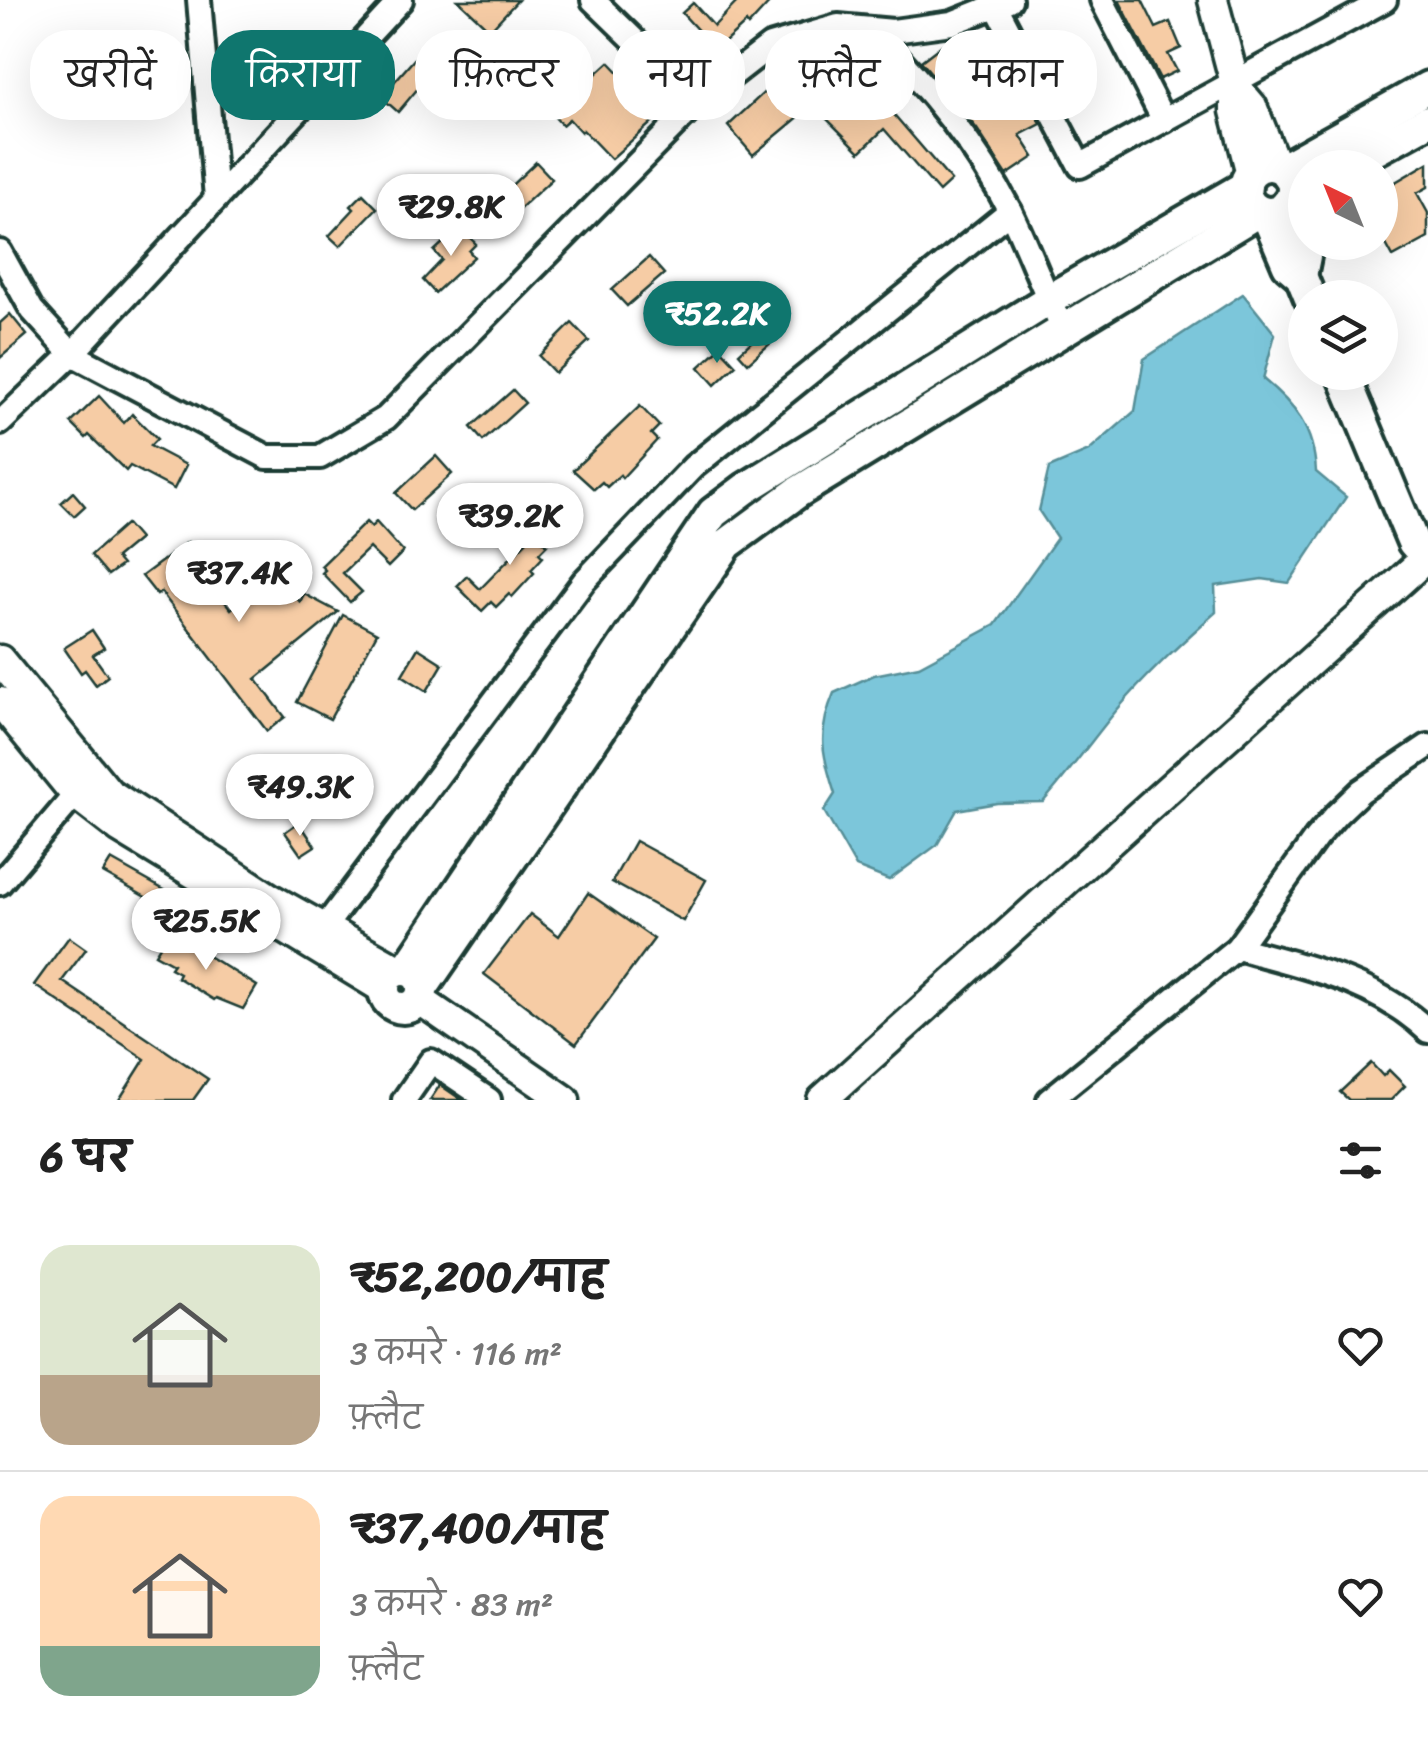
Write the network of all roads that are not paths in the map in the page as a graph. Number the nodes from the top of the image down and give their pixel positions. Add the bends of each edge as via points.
1 (199, 0) edge
2 (402, 0) edge
3 (592, 0) edge
4 (1102, 0) edge
5 (1213, 0) edge
6 (1386, 0) edge
7 (1003, 3) edge
8 (870, 29) junction
9 (623, 30) edge
10 (745, 65) edge
11 (1236, 85) junction
12 (1428, 87) edge
13 (680, 120) edge
14 (1428, 121) edge
15 (1164, 122) junction
16 (1389, 126) junction
17 (1362, 150) edge
18 (1274, 190) edge
19 (216, 198) junction
20 (1010, 211) junction
21 (0, 252) edge
22 (1300, 280) edge
23 (1047, 300) junction
24 (1064, 330) junction
25 (72, 354) junction
26 (1350, 390) edge
27 (0, 423) edge
28 (1427, 558) edge
29 (0, 660) edge
30 (0, 702) edge
31 (1428, 746) edge
32 (84, 785) junction
33 (0, 883) edge
34 (324, 928) junction
35 (1236, 948) junction
36 (406, 983) junction
37 (1428, 1031) edge
38 (404, 1100) edge
39 (488, 1100) edge
40 (565, 1100) edge
41 (822, 1100) edge
42 (1049, 1100) edge

1 - 19 street
2 - 19 street
3 - 9 street
4 - 15 street
5 - 11 street
6 - 11 street
7 - 8 street via 952,23
7 - 15 street via 1080,166
8 - 10 street via 838,26 770,46
8 - 20 street via 920,78
11 - 15 street
11 - 18 street via 1235,111
12 - 16 main road
13 - 25 street via 386,418 320,456 267,457
14 - 16 main road
16 - 17 main road
16 - 18 main road
18 - 22 main road via 1288,265
18 - 23 main road
18 - 24 main road
19 - 25 street
20 - 23 street
20 - 34 street via 693,467 584,581
21 - 25 street via 32,310
23 - 24 street
23 - 36 main road via 712,514
24 - 36 main road via 798,492 727,544
25 - 27 street
26 - 28 main road via 1413,542
28 - 41 street
29 - 32 street
30 - 32 street
31 - 35 street via 1336,814
32 - 33 street
32 - 34 street
32 - 36 street via 119,828
34 - 36 street
35 - 37 street via 1351,980 1403,1008
35 - 42 street
36 - 40 street
38 - 39 street via 431,1062

